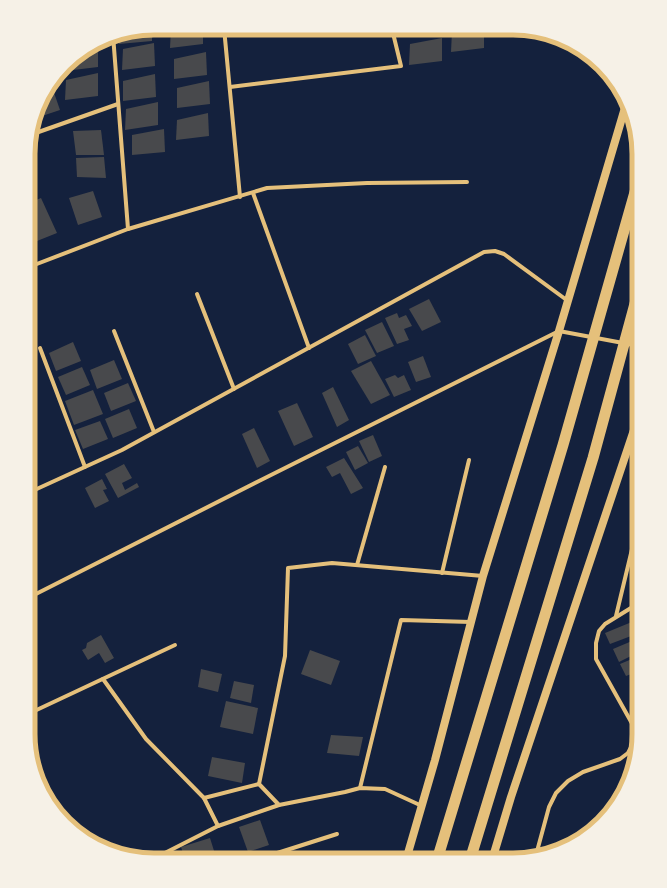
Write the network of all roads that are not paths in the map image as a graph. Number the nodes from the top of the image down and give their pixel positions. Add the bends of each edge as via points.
1 (225, 35) edge
2 (393, 35) edge
3 (114, 42) edge
4 (230, 87) junction
5 (118, 104) junction
6 (624, 111) edge
7 (37, 132) edge
8 (467, 182) dead end
9 (254, 193) junction
10 (240, 197) junction
11 (632, 203) edge
12 (128, 229) junction
13 (35, 265) edge
14 (197, 294) dead end
15 (568, 301) junction
16 (632, 316) edge
17 (114, 331) dead end
18 (559, 331) junction
19 (632, 345) edge
20 (40, 348) dead end
21 (309, 348) junction
22 (234, 389) junction
23 (154, 432) junction
24 (632, 436) edge
25 (469, 460) dead end
26 (85, 467) junction
27 (385, 467) dead end
28 (35, 490) edge
29 (632, 549) edge
30 (358, 565) junction
31 (442, 573) junction
32 (483, 576) junction
33 (35, 594) edge
34 (632, 607) edge
35 (616, 616) junction
36 (471, 622) junction
37 (175, 645) dead end
38 (103, 679) junction
39 (35, 711) edge
40 (632, 724) edge
41 (631, 747) edge
42 (259, 784) junction
43 (360, 788) junction
44 (204, 798) junction
45 (280, 805) junction
46 (422, 806) junction
47 (218, 826) junction
48 (337, 834) dead end
49 (537, 851) edge
50 (165, 853) edge
51 (278, 853) edge
52 (408, 853) edge
53 (439, 853) edge
54 (472, 853) edge
55 (494, 853) edge

1 - 4 street
2 - 4 street via 400,66
3 - 5 street
4 - 10 street
5 - 7 street
5 - 12 street
6 - 15 main road
8 - 9 street via 267,188
9 - 10 street
9 - 21 street
10 - 12 street
11 - 53 highway via 563,445
12 - 13 street
14 - 22 street
15 - 18 main road
15 - 21 street via 504,254 495,251 484,252
16 - 54 highway via 593,458
17 - 23 street
18 - 19 street
18 - 32 main road
18 - 33 street
20 - 26 street
21 - 22 street
22 - 23 street
23 - 26 street
24 - 55 main road
25 - 31 street
26 - 28 street
27 - 30 street
29 - 35 street
30 - 31 street
30 - 42 street via 332,563 288,568 285,656
31 - 32 street
32 - 36 main road
34 - 35 street
35 - 40 street via 599,631 596,659
36 - 43 street via 401,620
36 - 46 main road
37 - 38 street
38 - 39 street
38 - 44 street via 146,739
41 - 49 street via 620,759 584,772 568,781 556,793 549,807
42 - 44 street
42 - 45 street
43 - 45 street
43 - 46 street via 385,789
44 - 47 street
45 - 47 street
46 - 52 main road
47 - 50 street
48 - 51 street

